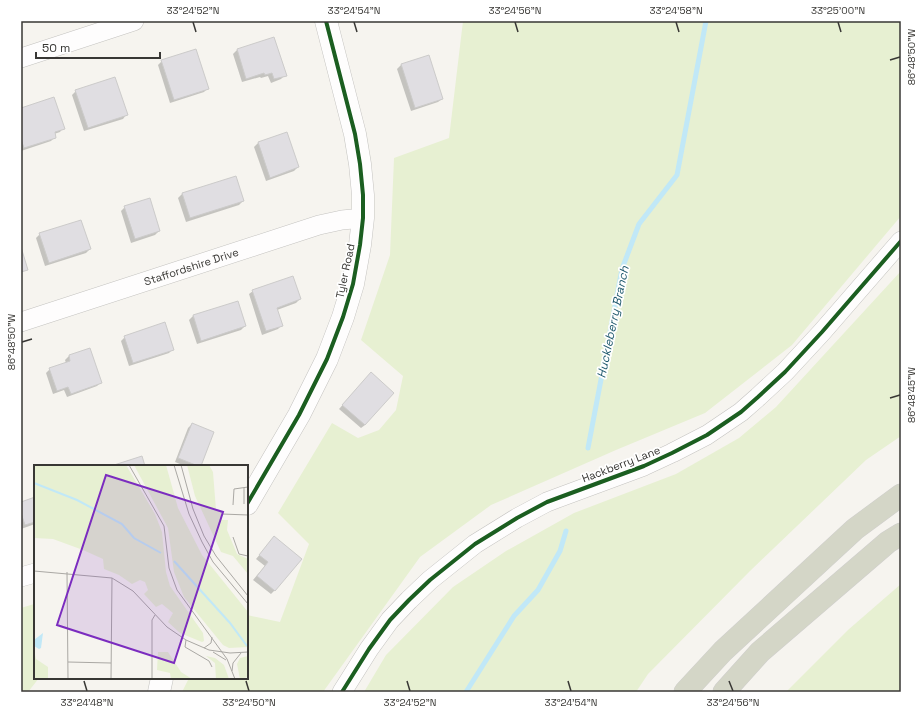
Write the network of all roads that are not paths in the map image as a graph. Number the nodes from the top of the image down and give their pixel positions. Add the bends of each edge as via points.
1 (134, 21) edge
2 (326, 21) edge
3 (21, 58) edge
4 (363, 218) junction
5 (901, 241) edge
6 (21, 322) edge
7 (901, 495) edge
8 (248, 502) edge
9 (901, 534) edge
10 (34, 572) edge
11 (21, 577) edge
12 (162, 679) edge
13 (159, 692) edge
14 (342, 692) edge
15 (685, 692) edge
16 (724, 692) edge

1 - 3 street
2 - 4 street, Tyler Road via 356,141
4 - 6 street, Staffordshire Drive via 319,225
4 - 8 street, Tyler Road via 353,284 344,317 327,359 299,415
5 - 14 street, Hackberry Lane via 785,372 741,412 707,435 672,453 547,502 474,544 430,580 390,620
7 - 15 highway via 855,529 723,651
9 - 16 highway via 888,542 760,652
10 - 11 street
12 - 13 street

